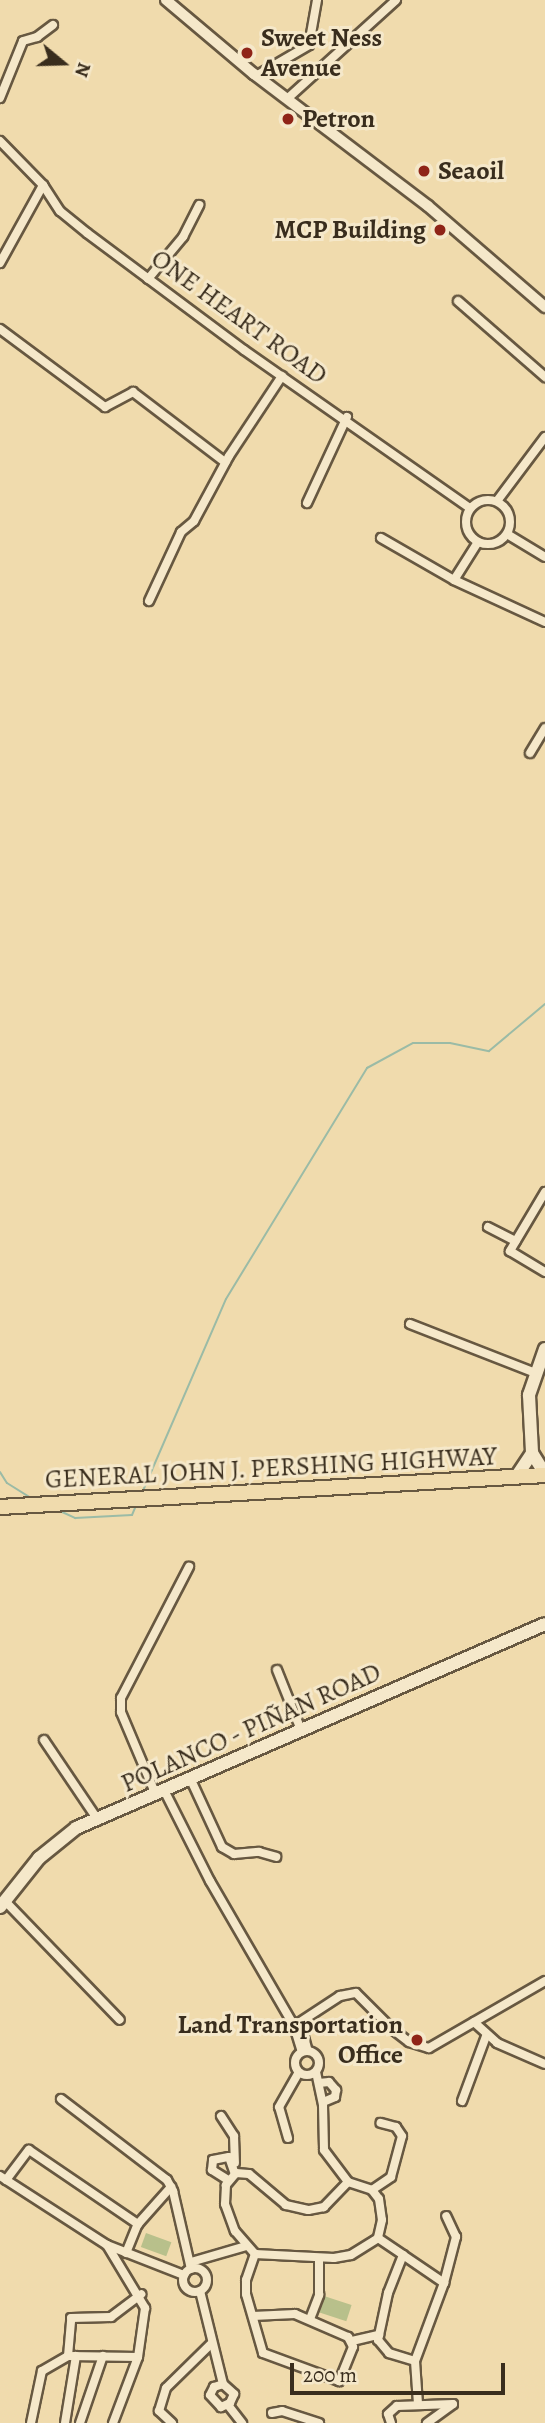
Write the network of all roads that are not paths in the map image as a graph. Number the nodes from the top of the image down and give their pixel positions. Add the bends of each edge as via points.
1 (166, 0) edge
2 (317, 0) edge
3 (396, 0) edge
4 (54, 25) dead end
5 (256, 76) junction
6 (0, 97) edge
7 (287, 99) junction
8 (0, 141) edge
9 (43, 185) junction
10 (199, 205) dead end
11 (0, 263) edge
12 (148, 279) junction
13 (458, 301) dead end
14 (545, 307) edge
15 (0, 329) edge
16 (282, 376) junction
17 (545, 377) edge
18 (346, 418) junction
19 (545, 437) edge
20 (225, 462) junction
21 (497, 501) junction
22 (307, 503) dead end
23 (470, 508) junction
24 (507, 534) junction
25 (381, 538) dead end
26 (478, 542) junction
27 (545, 557) edge
28 (454, 580) junction
29 (149, 601) dead end
30 (545, 622) edge
31 (545, 728) edge
32 (530, 753) dead end
33 (545, 1192) edge
34 (488, 1227) dead end
35 (516, 1241) junction
36 (545, 1272) edge
37 (410, 1324) dead end
38 (545, 1349) edge
39 (534, 1372) junction
40 (531, 1453) junction
41 (545, 1475) edge
42 (516, 1477) junction
43 (0, 1507) edge
44 (189, 1567) dead end
45 (545, 1624) edge
46 (276, 1670) dead end
47 (301, 1730) junction
48 (44, 1740) dead end
49 (191, 1780) junction
50 (161, 1793) junction
51 (98, 1820) junction
52 (276, 1857) dead end
53 (3, 1904) edge
54 (545, 1981) edge
55 (120, 2020) dead end
56 (474, 2022) junction
57 (297, 2024) junction
58 (486, 2036) junction
59 (305, 2051) junction
60 (545, 2064) edge
61 (299, 2072) junction
62 (316, 2072) junction
63 (319, 2083) junction
64 (61, 2099) dead end
65 (462, 2101) dead end
66 (323, 2102) junction
67 (221, 2116) dead end
68 (381, 2123) dead end
69 (288, 2138) dead end
70 (234, 2163) junction
71 (232, 2177) junction
72 (3, 2178) edge
73 (348, 2182) junction
74 (172, 2187) junction
75 (372, 2190) junction
76 (446, 2216) dead end
77 (138, 2224) junction
78 (378, 2238) junction
79 (107, 2245) junction
80 (246, 2246) junction
81 (126, 2253) junction
82 (255, 2254) junction
83 (404, 2255) junction
84 (319, 2259) junction
85 (189, 2269) junction
86 (444, 2283) junction
87 (200, 2291) junction
88 (141, 2294) junction
89 (253, 2316) junction
90 (310, 2319) junction
91 (379, 2335) junction
92 (352, 2341) junction
93 (211, 2344) junction
94 (72, 2356) junction
95 (103, 2356) junction
96 (138, 2357) junction
97 (415, 2361) junction
98 (223, 2384) junction
99 (418, 2404) junction
100 (228, 2405) junction
101 (272, 2413) dead end
102 (31, 2423) edge
103 (65, 2423) edge
104 (80, 2423) edge
105 (113, 2423) edge
106 (172, 2423) edge
107 (242, 2423) edge
108 (319, 2423) edge
109 (391, 2423) edge
110 (428, 2423) edge

1 - 5 street
2 - 5 street via 309,45
3 - 7 street
4 - 6 street via 23,41
5 - 7 street
7 - 14 street via 418,198
8 - 9 street, ONE HEART ROAD
9 - 11 street
9 - 12 street, ONE HEART ROAD via 60,211
10 - 12 street via 183,237
12 - 16 street, ONE HEART ROAD
13 - 17 street
15 - 20 street via 105,407 132,392
16 - 18 street, ONE HEART ROAD
16 - 20 street
18 - 22 street
18 - 23 street, ONE HEART ROAD
19 - 21 street
20 - 29 street via 194,521 181,531
21 - 23 street via 480,501
21 - 24 street via 510,515
23 - 26 street via 467,527
24 - 26 street via 491,544
24 - 27 street
25 - 28 street
26 - 28 street
28 - 30 street
31 - 32 street
33 - 35 street
34 - 35 street
35 - 36 street via 511,1255
37 - 39 street
38 - 39 main road
39 - 40 main road via 529,1395
40 - 41 main road
40 - 42 main road
41 - 42 highway, GENERAL JOHN J. PERSHING HIGHWAY
42 - 43 highway, GENERAL JOHN J. PERSHING HIGHWAY
44 - 50 street via 121,1698 121,1712
45 - 47 main road, POLANCO - PIÑAN ROAD
46 - 47 street
47 - 49 main road, POLANCO - PIÑAN ROAD
48 - 51 street
49 - 50 main road, POLANCO - PIÑAN ROAD
49 - 52 street via 222,1847 234,1854 259,1852
50 - 51 main road, POLANCO - PIÑAN ROAD
50 - 57 street
51 - 53 main road, POLANCO - PIÑAN ROAD via 76,1828 50,1847
53 - 55 street
54 - 56 street
56 - 57 street via 440,2043 420,2047 391,2028 362,1997 346,1993
56 - 58 street
57 - 59 street
58 - 60 street
58 - 65 street
59 - 61 street via 295,2061
59 - 62 street via 319,2059
61 - 62 street via 307,2076
61 - 69 street via 279,2107
62 - 63 street
63 - 66 street
63 - 66 street via 329,2082 336,2090 335,2097
64 - 74 street
66 - 73 street via 321,2143
67 - 70 street via 234,2136
68 - 75 street via 396,2127 402,2136 391,2177
70 - 71 street
70 - 71 street via 222,2155 212,2160 212,2170
71 - 73 street via 249,2174 278,2201 308,2210 324,2207
71 - 80 street via 224,2194 229,2218
72 - 77 street via 24,2150 29,2150
72 - 79 street
73 - 75 street
74 - 77 street
74 - 85 street
75 - 78 street via 382,2208
76 - 86 street via 456,2233
77 - 81 street
78 - 83 street
78 - 84 street via 351,2255
79 - 81 street
79 - 88 street
80 - 82 street
80 - 85 street
81 - 85 street
82 - 84 street
82 - 89 street via 246,2280
83 - 86 street
83 - 91 street via 388,2293
84 - 90 street via 319,2295
85 - 87 street via 205,2276
85 - 87 street via 186,2288
86 - 97 street
87 - 93 street
88 - 94 street via 111,2317 71,2318
88 - 96 street via 145,2330
89 - 90 street via 285,2313
89 - 92 street via 267,2358 332,2382 344,2374
90 - 92 street
91 - 92 street
91 - 97 street via 382,2348
93 - 98 street
93 - 106 street via 166,2388 159,2411
94 - 95 street
94 - 102 street via 40,2373
94 - 103 street
95 - 96 street
95 - 104 street
96 - 105 street
97 - 99 street
98 - 100 street via 233,2391
98 - 100 street via 212,2389 211,2398 218,2406
99 - 109 street via 391,2410
99 - 110 street via 453,2404
100 - 107 street
101 - 108 street via 282,2411

